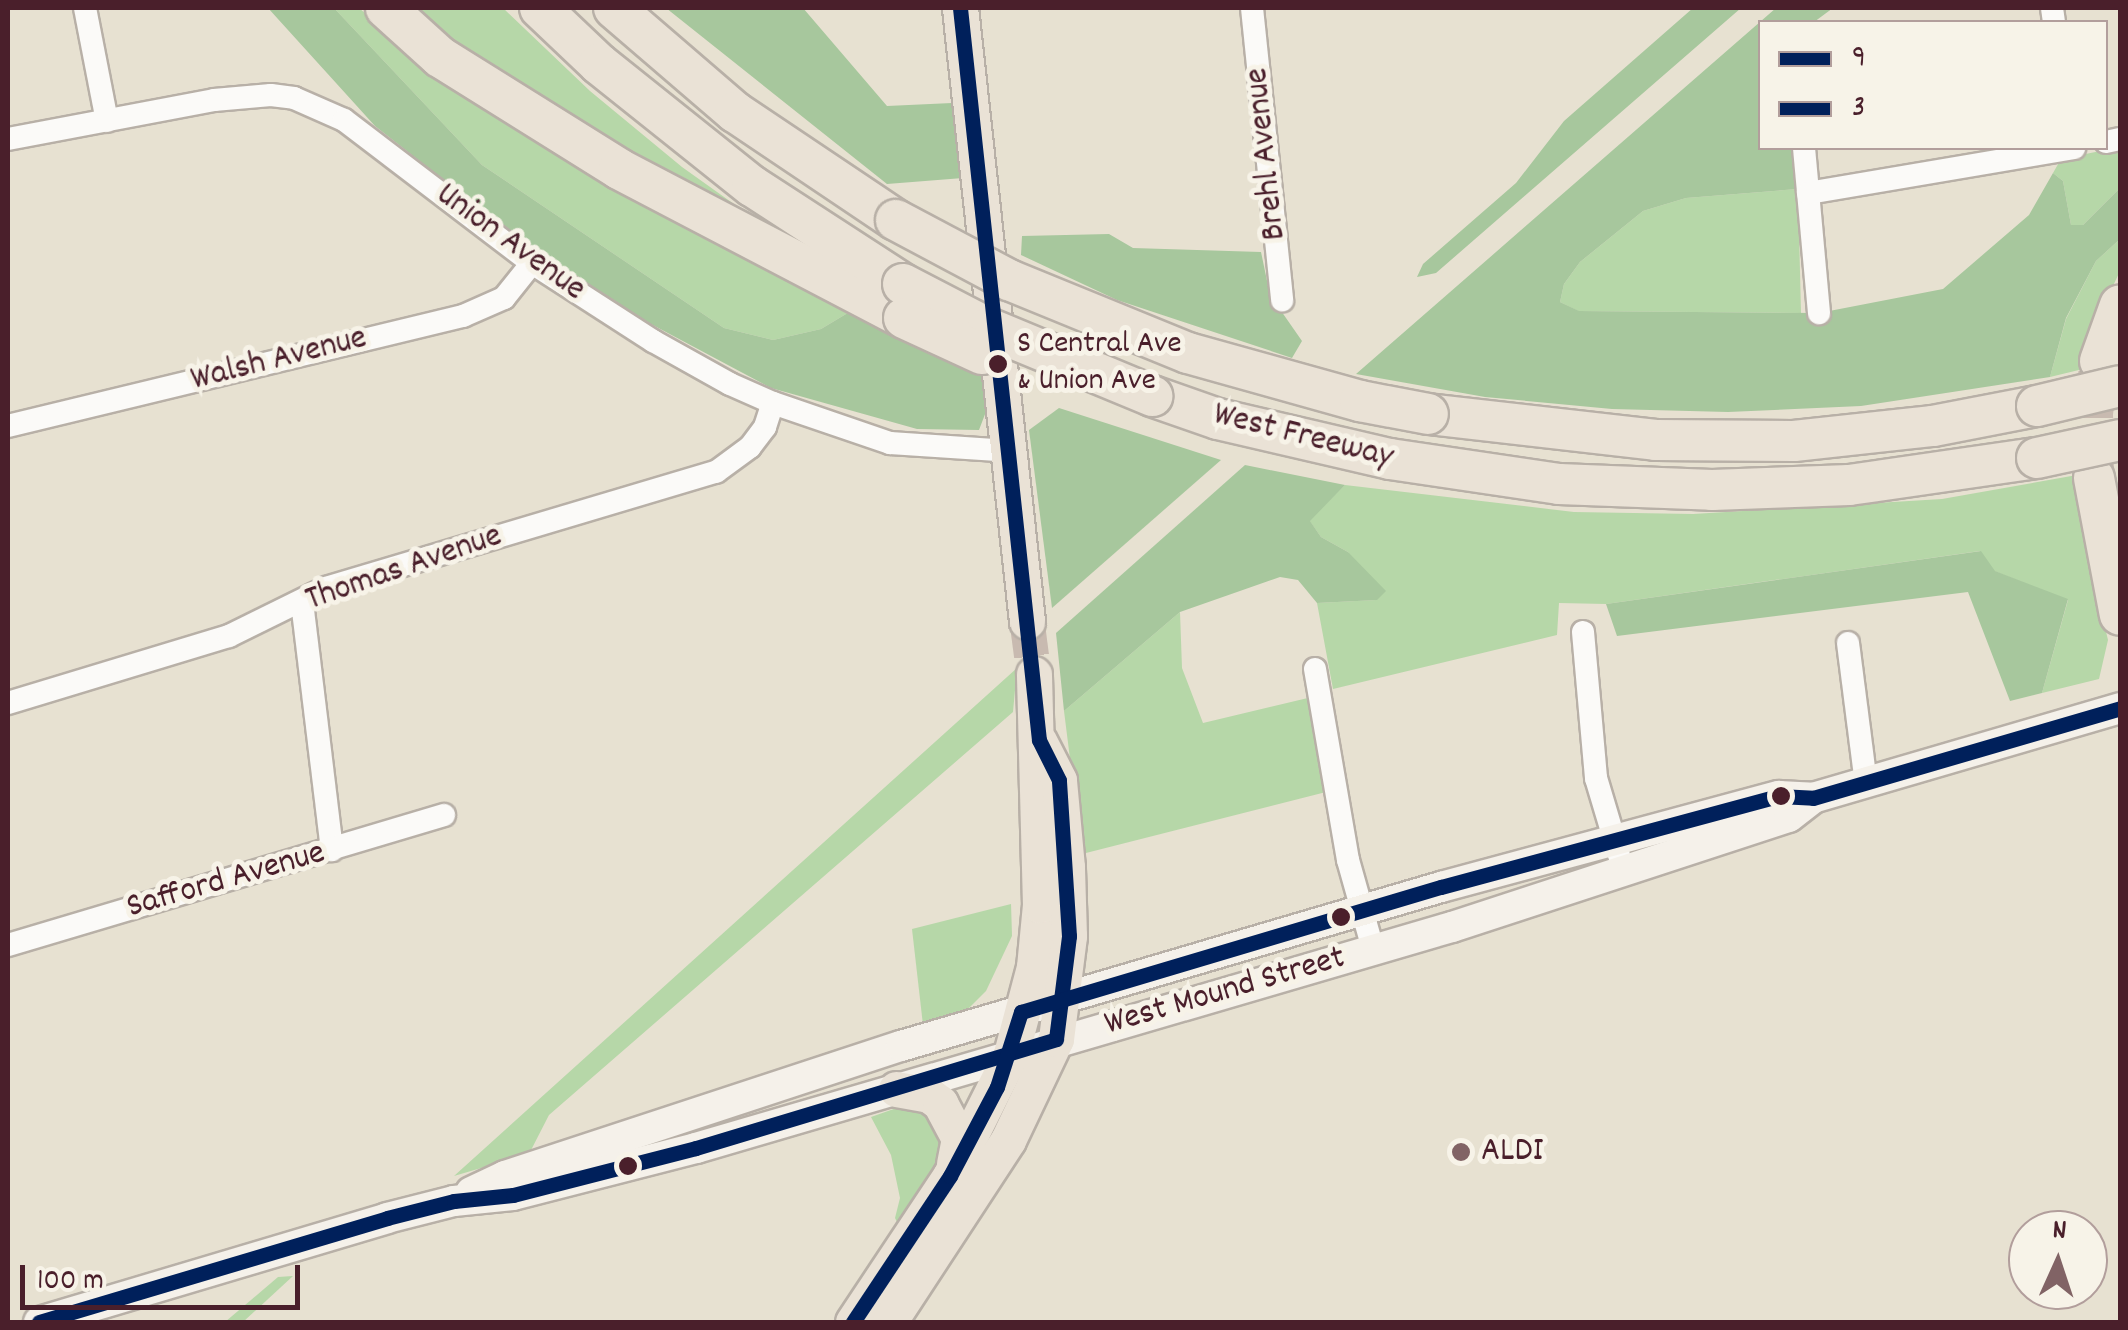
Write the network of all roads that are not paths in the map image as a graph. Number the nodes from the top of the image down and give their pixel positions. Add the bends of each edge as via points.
1 (85, 8) edge
2 (386, 8) edge
3 (540, 8) edge
4 (960, 8) edge
5 (1252, 8) edge
6 (619, 12) edge
7 (107, 121) junction
8 (8, 139) edge
9 (1804, 150) edge
10 (2058, 150) edge
11 (1808, 194) junction
12 (532, 263) junction
13 (1282, 300) dead end
14 (903, 301) junction
15 (2120, 305) edge
16 (1819, 314) dead end
17 (2110, 373) edge
18 (772, 404) junction
19 (8, 426) edge
20 (2120, 440) edge
21 (1010, 451) junction
22 (2094, 478) tunnel mouth
23 (302, 602) junction
24 (2120, 615) edge
25 (1028, 621) tunnel mouth
26 (1582, 632) dead end
27 (1848, 643) dead end
28 (1315, 669) dead end
29 (1034, 674) tunnel mouth
30 (8, 703) edge
31 (2120, 708) edge
32 (1039, 740) junction
33 (1866, 783) junction
34 (1813, 798) junction
35 (444, 815) dead end
36 (1615, 841) junction
37 (332, 850) junction
38 (1623, 872) junction
39 (1362, 910) junction
40 (8, 945) edge
41 (1373, 950) junction
42 (1062, 999) junction
43 (1021, 1012) junction
44 (1056, 1039) junction
45 (1011, 1054) junction
46 (896, 1089) junction
47 (950, 1176) junction
48 (454, 1201) junction
49 (39, 1322) edge
50 (853, 1322) edge
51 (889, 1322) edge

1 - 7 street
2 - 14 highway via 440,56 619,168
3 - 14 highway, West Freeway via 599,64
4 - 21 main road
5 - 13 street, Brehl Avenue
6 - 17 highway, West Freeway, bridge via 734,112 896,220 1009,280 1188,352 1360,401 1656,440 1764,442 1933,426 2037,406
7 - 8 street, Union Avenue
7 - 12 street, Union Avenue via 272,94 321,107
9 - 11 street
10 - 11 street
11 - 16 street
12 - 18 street, Union Avenue via 653,341
12 - 19 street, Walsh Avenue via 504,298 463,316
14 - 20 highway, West Freeway, bridge via 1218,419 1390,459 1559,484 1712,490 1849,485
15 - 17 highway
18 - 21 street, Union Avenue via 890,443
18 - 23 street, Thomas Avenue via 750,447 716,472 326,588
21 - 25 main road
22 - 24 highway
23 - 30 street, Thomas Avenue via 229,636
23 - 37 street
26 - 36 street via 1596,778
27 - 33 street
28 - 39 street
29 - 32 main road
31 - 33 main road, West Mound Street
32 - 42 main road via 1059,780 1070,936
32 - 43 main road via 1034,782 1040,905
33 - 34 main road, West Mound Street
34 - 36 main road, West Mound Street via 1780,796
34 - 38 main road, West Mound Street via 1789,817
35 - 37 street, Safford Avenue
36 - 38 street
36 - 39 main road, West Mound Street
37 - 40 street, Safford Avenue
38 - 41 main road, West Mound Street
39 - 41 street
39 - 42 main road, West Mound Street
41 - 44 main road, West Mound Street
42 - 43 main road, West Mound Street
42 - 44 main road
43 - 45 main road
43 - 48 main road, West Mound Street via 505,1176
44 - 45 main road, West Mound Street
44 - 51 main road via 1008,1140
45 - 46 main road, West Mound Street
45 - 47 main road
46 - 47 main road via 930,1095 952,1118 958,1146
46 - 48 main road, West Mound Street via 513,1195
47 - 50 main road
48 - 49 main road, West Mound Street

